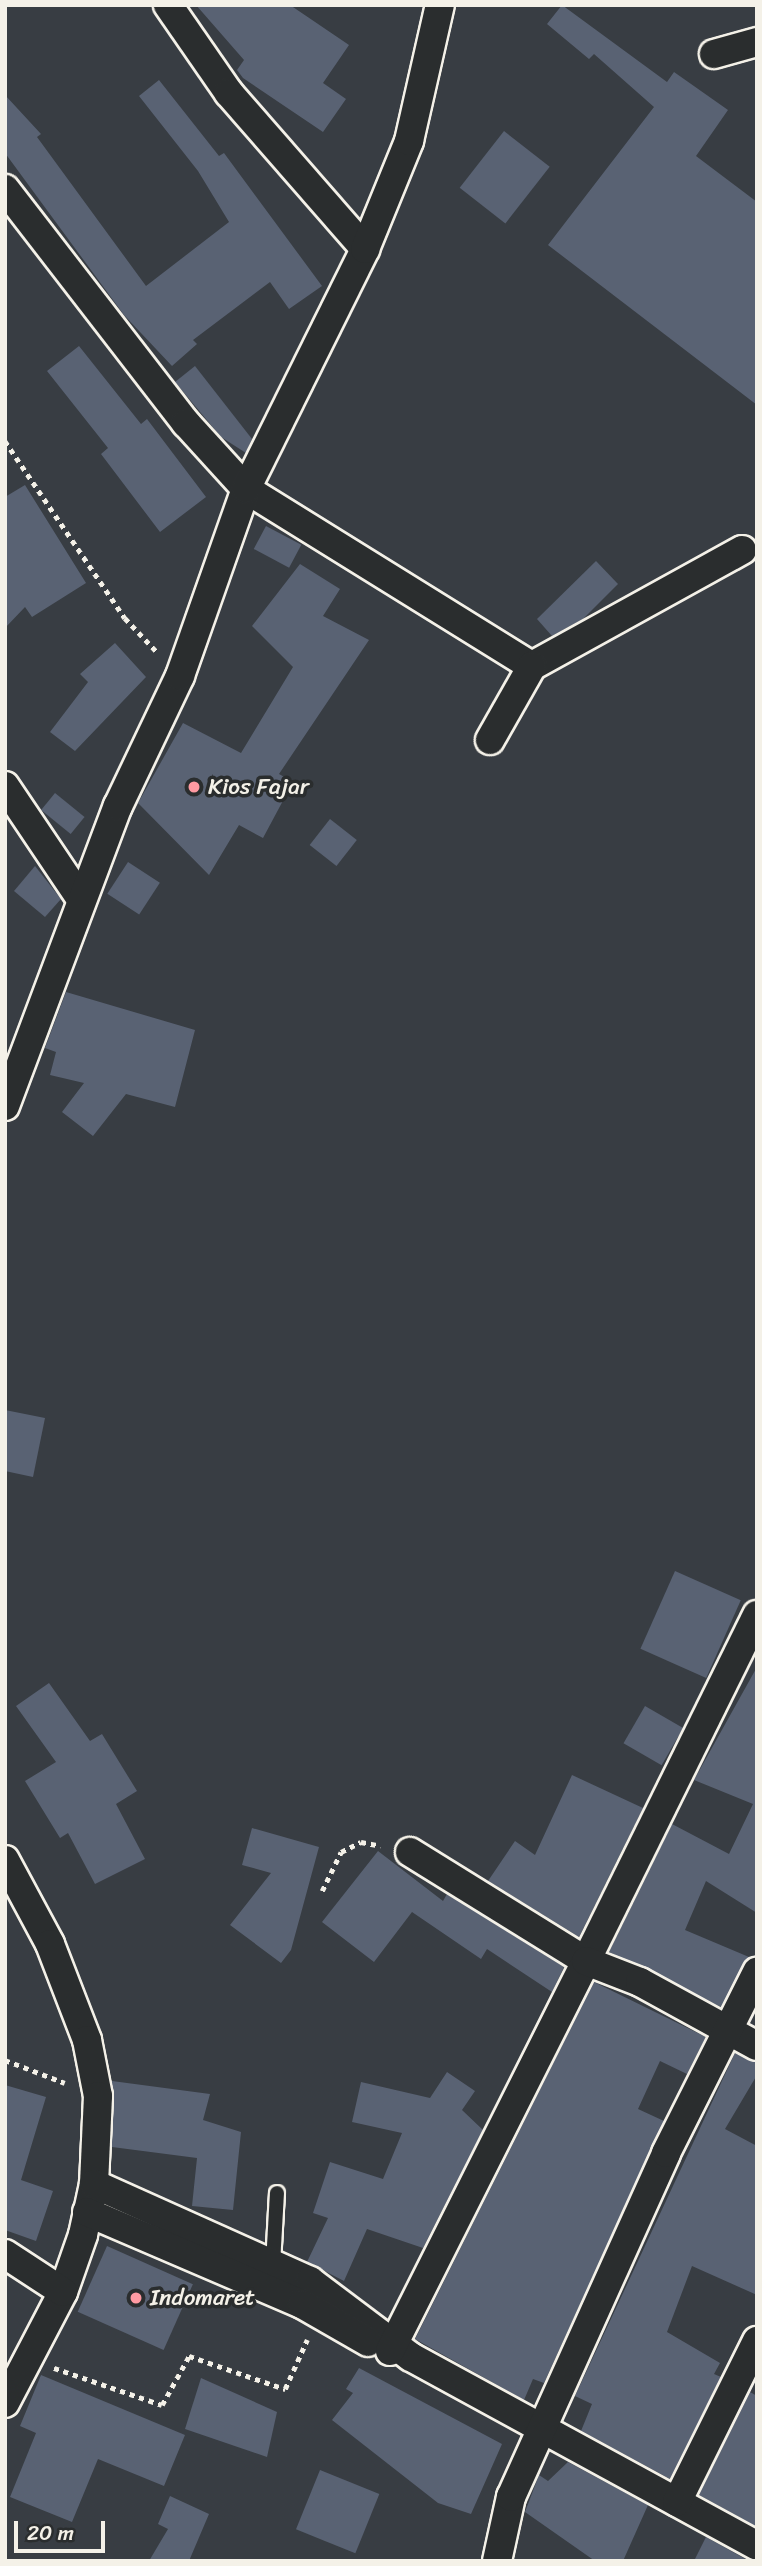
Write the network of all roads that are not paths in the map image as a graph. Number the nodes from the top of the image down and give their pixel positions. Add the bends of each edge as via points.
1 (168, 5) edge
2 (440, 5) edge
3 (757, 43) edge
4 (714, 54) dead end
5 (5, 189) edge
6 (365, 250) junction
7 (246, 489) junction
8 (742, 550) dead end
9 (532, 666) junction
10 (491, 740) dead end
11 (5, 786) edge
12 (81, 899) junction
13 (5, 1106) edge
14 (757, 1615) edge
15 (410, 1852) road end
16 (9, 1875) edge
17 (586, 1961) junction
18 (757, 1972) edge
19 (728, 2033) junction
20 (757, 2046) edge
21 (94, 2184) junction
22 (277, 2193) dead end
23 (87, 2213) junction
24 (5, 2254) edge
25 (269, 2276) junction
26 (63, 2292) junction
27 (757, 2341) edge
28 (395, 2349) junction
29 (5, 2403) edge
30 (542, 2430) junction
31 (677, 2502) junction
32 (757, 2546) edge
33 (497, 2561) edge

1 - 6 street via 229,93
2 - 6 street via 409,141
3 - 4 street
5 - 7 street via 186,423
6 - 7 street
7 - 9 street
7 - 12 street via 180,676
8 - 9 street
9 - 10 street
11 - 12 street
12 - 13 street
14 - 17 street
15 - 17 street
16 - 21 street via 87,2040 98,2096
17 - 19 street via 640,1982
17 - 28 street
18 - 19 street
19 - 20 street
19 - 30 street via 666,2153
21 - 23 street
21 - 25 street
22 - 25 lane
23 - 25 street
23 - 26 street
24 - 26 street
25 - 28 street
26 - 29 street
27 - 31 street
28 - 30 street
30 - 31 street
30 - 33 street via 511,2497
31 - 32 street

